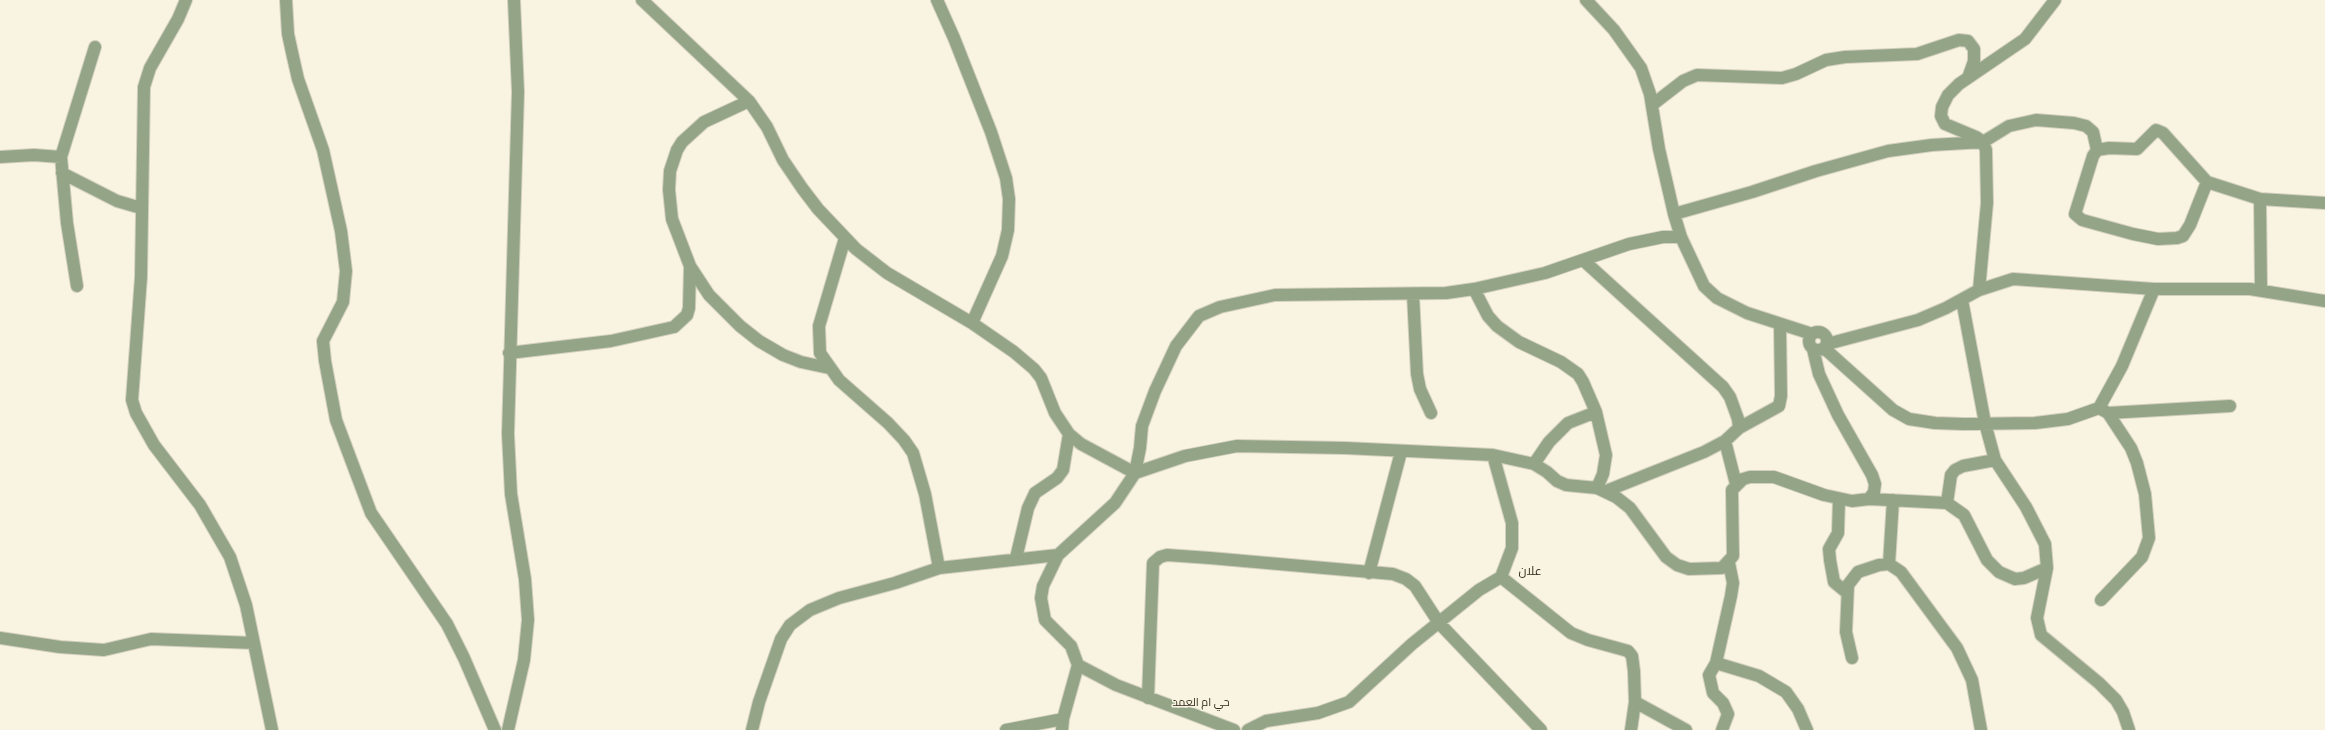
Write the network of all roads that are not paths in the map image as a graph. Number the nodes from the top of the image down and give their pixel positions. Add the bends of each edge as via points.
1 (186, 0) edge
2 (286, 0) edge
3 (514, 0) edge
4 (642, 0) edge
5 (937, 0) edge
6 (1586, 0) edge
7 (2055, 0) edge
8 (95, 47) dead end
9 (1968, 78) junction
10 (749, 101) junction
11 (1652, 105) junction
12 (1983, 142) junction
13 (2097, 150) junction
14 (0, 157) edge
15 (61, 157) junction
16 (62, 173) junction
17 (2207, 182) junction
18 (2260, 198) junction
19 (2325, 203) edge
20 (141, 208) junction
21 (1674, 214) junction
22 (1681, 237) junction
23 (845, 238) junction
24 (1583, 260) junction
25 (690, 266) junction
26 (77, 286) dead end
27 (1474, 289) junction
28 (2154, 289) junction
29 (1979, 290) junction
30 (2261, 290) junction
31 (1413, 294) junction
32 (1962, 300) junction
33 (2325, 301) edge
34 (972, 323) junction
35 (1780, 325) junction
36 (1820, 342) junction
37 (509, 353) junction
38 (829, 368) junction
39 (2230, 406) dead end
40 (2103, 411) junction
41 (1431, 412) dead end
42 (1596, 412) junction
43 (1985, 423) junction
44 (1739, 428) junction
45 (1069, 434) junction
46 (1725, 441) junction
47 (1401, 452) junction
48 (1493, 455) junction
49 (1995, 460) junction
50 (1534, 464) junction
51 (1135, 473) junction
52 (1736, 484) junction
53 (1601, 489) junction
54 (1839, 499) junction
55 (1869, 499) junction
56 (1893, 500) junction
57 (1947, 503) junction
58 (1058, 555) junction
59 (1016, 558) junction
60 (1729, 563) junction
61 (1889, 564) junction
62 (938, 568) junction
63 (2047, 568) junction
64 (1369, 573) junction
65 (1501, 577) junction
66 (1846, 592) junction
67 (2101, 600) dead end
68 (1439, 623) junction
69 (0, 638) edge
70 (254, 642) junction
71 (1852, 658) dead end
72 (1716, 663) junction
73 (1078, 664) junction
74 (1148, 698) junction
75 (1635, 702) junction
76 (1063, 725) edge
77 (272, 730) edge
78 (495, 730) edge
79 (508, 730) edge
80 (752, 730) edge
81 (1006, 730) edge
82 (1234, 730) edge
83 (1248, 730) edge
84 (1541, 730) edge
85 (1631, 730) edge
86 (1686, 730) edge
87 (1722, 730) edge
88 (1807, 730) edge
89 (1981, 730) edge
90 (2129, 730) edge

1 - 20 street via 150,68 144,87
2 - 78 street via 288,34 293,57 323,150 341,231 346,271 343,302 323,341 324,362 336,420 371,513 447,624
3 - 37 street via 518,92 514,167 515,238
4 - 10 street
5 - 34 street via 992,132 1006,178 1009,199 1009,225 1002,256
6 - 11 street via 1632,53 1645,79
7 - 9 street via 2018,45
8 - 15 street
9 - 11 street via 1974,62 1974,49 1968,41 1959,40 1917,54 1826,60 1782,78 1696,75 1683,80
9 - 12 street via 1948,95 1941,116 1947,125 1970,133
10 - 23 street via 788,168 818,209
10 - 25 street via 704,122 676,150 670,171 672,219
11 - 21 street
12 - 13 street via 2010,126 2044,120 2074,122 2090,128
12 - 21 street via 1888,151
12 - 29 street via 1987,165 1987,203
13 - 17 street via 2137,149 2154,130 2160,131
13 - 17 street via 2075,214 2082,220 2098,225 2158,239 2183,236
14 - 15 street
15 - 16 street
16 - 20 street via 117,201
16 - 26 street
17 - 18 street
18 - 19 street
18 - 30 street
20 - 70 street via 141,277 132,400 136,413 154,445 200,505 222,540 241,586
21 - 22 street
22 - 24 street via 1663,237 1629,244
22 - 35 street via 1698,276 1710,293 1747,313
23 - 34 street via 868,260 887,273
23 - 38 street via 819,326 818,346
24 - 27 street via 1545,273
24 - 44 street via 1723,387 1736,410
25 - 37 street via 690,308 687,315 674,327 611,341
25 - 38 street via 709,295 758,341 801,362
27 - 31 street
27 - 42 street via 1488,316 1497,326 1519,342 1561,362 1578,374
28 - 29 street via 2024,279 2003,282
28 - 30 street
28 - 40 street
29 - 32 street
30 - 33 street
31 - 41 street via 1417,374
31 - 51 street via 1275,295 1220,307 1199,316 1176,346 1152,397 1142,426
32 - 36 street via 1918,320
32 - 43 street
34 - 45 street via 1034,369 1060,422
35 - 36 street
35 - 44 street via 1779,406
36 - 43 street via 1901,416 1935,423
36 - 55 street via 1822,382 1875,484 1874,492
37 - 79 street via 510,477 528,620 524,660
38 - 62 street via 900,434 913,453 925,494
39 - 40 street
40 - 43 street via 2035,423
40 - 67 street via 2130,448 2137,463 2145,494 2149,538 2142,557
42 - 50 street via 1568,423 1549,442
42 - 53 street via 1606,455
43 - 49 street
44 - 46 street
45 - 51 street via 1081,444
45 - 59 street via 1063,470 1057,478 1035,493 1028,508
46 - 52 street
46 - 53 street via 1688,460
47 - 48 street
47 - 51 street via 1237,446 1179,457
47 - 64 street
48 - 50 street
48 - 65 street via 1512,523 1512,548
49 - 57 street via 1955,470 1951,475
49 - 63 street via 2038,528 2045,544
50 - 53 street via 1566,485
51 - 58 street via 1115,503
52 - 54 street via 1750,477 1774,477
52 - 60 street via 1731,498 1734,547
53 - 60 street via 1630,508 1666,557 1677,565 1689,569 1713,569 1722,568
54 - 55 street via 1861,502
54 - 66 street via 1838,533 1829,549 1834,582
55 - 56 street
56 - 57 street
56 - 61 street
57 - 63 street via 1964,515 1987,560 1999,572 2015,579
58 - 59 street
58 - 73 street via 1043,586 1042,609 1050,627 1071,646
59 - 62 street
60 - 72 street via 1733,583 1732,596
61 - 66 street via 1858,572 1848,584
61 - 89 street via 1901,572 1957,648 1972,680
62 - 80 street via 827,602 797,619 781,639
63 - 90 street via 2037,608 2041,635 2107,692 2123,712
64 - 68 street via 1393,574 1406,579 1419,592
64 - 74 street via 1210,558 1167,555 1160,557 1153,563 1152,572
65 - 68 street via 1479,590
65 - 75 street via 1571,633 1630,653 1634,671
66 - 71 street via 1846,632
68 - 83 street via 1348,702 1318,713 1266,721
68 - 84 street
69 - 70 street via 60,647 104,650 151,639
70 - 77 street
72 - 87 street via 1711,669 1709,682 1713,693 1723,703 1728,714 1728,720
72 - 88 street via 1759,676 1786,692 1798,709
73 - 74 street via 1102,679
73 - 76 street
74 - 82 street
75 - 85 street
75 - 86 street
76 - 81 street

